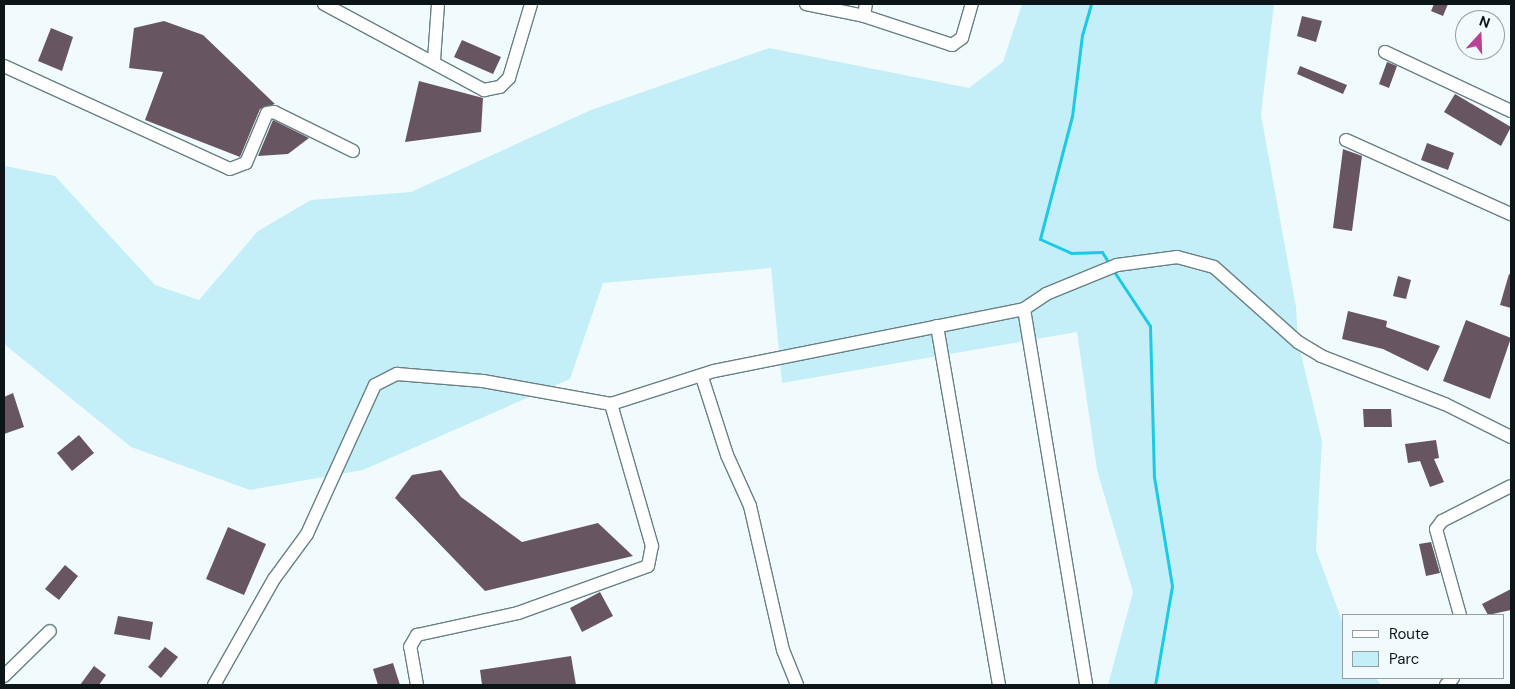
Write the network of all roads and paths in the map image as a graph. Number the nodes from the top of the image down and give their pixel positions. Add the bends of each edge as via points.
1 (324, 4) edge
2 (438, 4) edge
3 (532, 4) edge
4 (806, 4) edge
5 (972, 4) edge
6 (865, 10) edge
7 (1385, 52) dead end
8 (434, 60) junction
9 (4, 66) edge
10 (1511, 111) edge
11 (1346, 140) dead end
12 (353, 151) dead end
13 (1511, 214) edge
14 (1024, 308) junction
15 (937, 326) junction
16 (702, 377) junction
17 (611, 404) junction
18 (1511, 437) edge
19 (1511, 486) edge
20 (1460, 614) edge
21 (50, 630) dead end
22 (4, 676) edge
23 (214, 685) edge
24 (417, 685) edge
25 (797, 685) edge
26 (999, 685) edge
27 (1086, 685) edge

1 - 8 street
2 - 8 street
3 - 8 street via 509,78 500,87 484,90
4 - 6 street
5 - 6 street via 962,38 952,45
7 - 10 street
9 - 12 street via 230,169 246,163 267,113 274,112
11 - 13 street
14 - 15 street
14 - 18 street via 1046,294 1118,265 1177,257 1195,261 1231,279 1298,342 1321,356 1445,404
14 - 27 street
15 - 16 street
15 - 26 street
16 - 17 street
16 - 25 street via 727,455 750,506 783,650
17 - 23 street via 482,381 384,377 375,385 307,534 274,579
17 - 24 street via 652,546 648,566 518,613 417,635 410,647
19 - 20 street via 1442,521 1436,528
21 - 22 street

